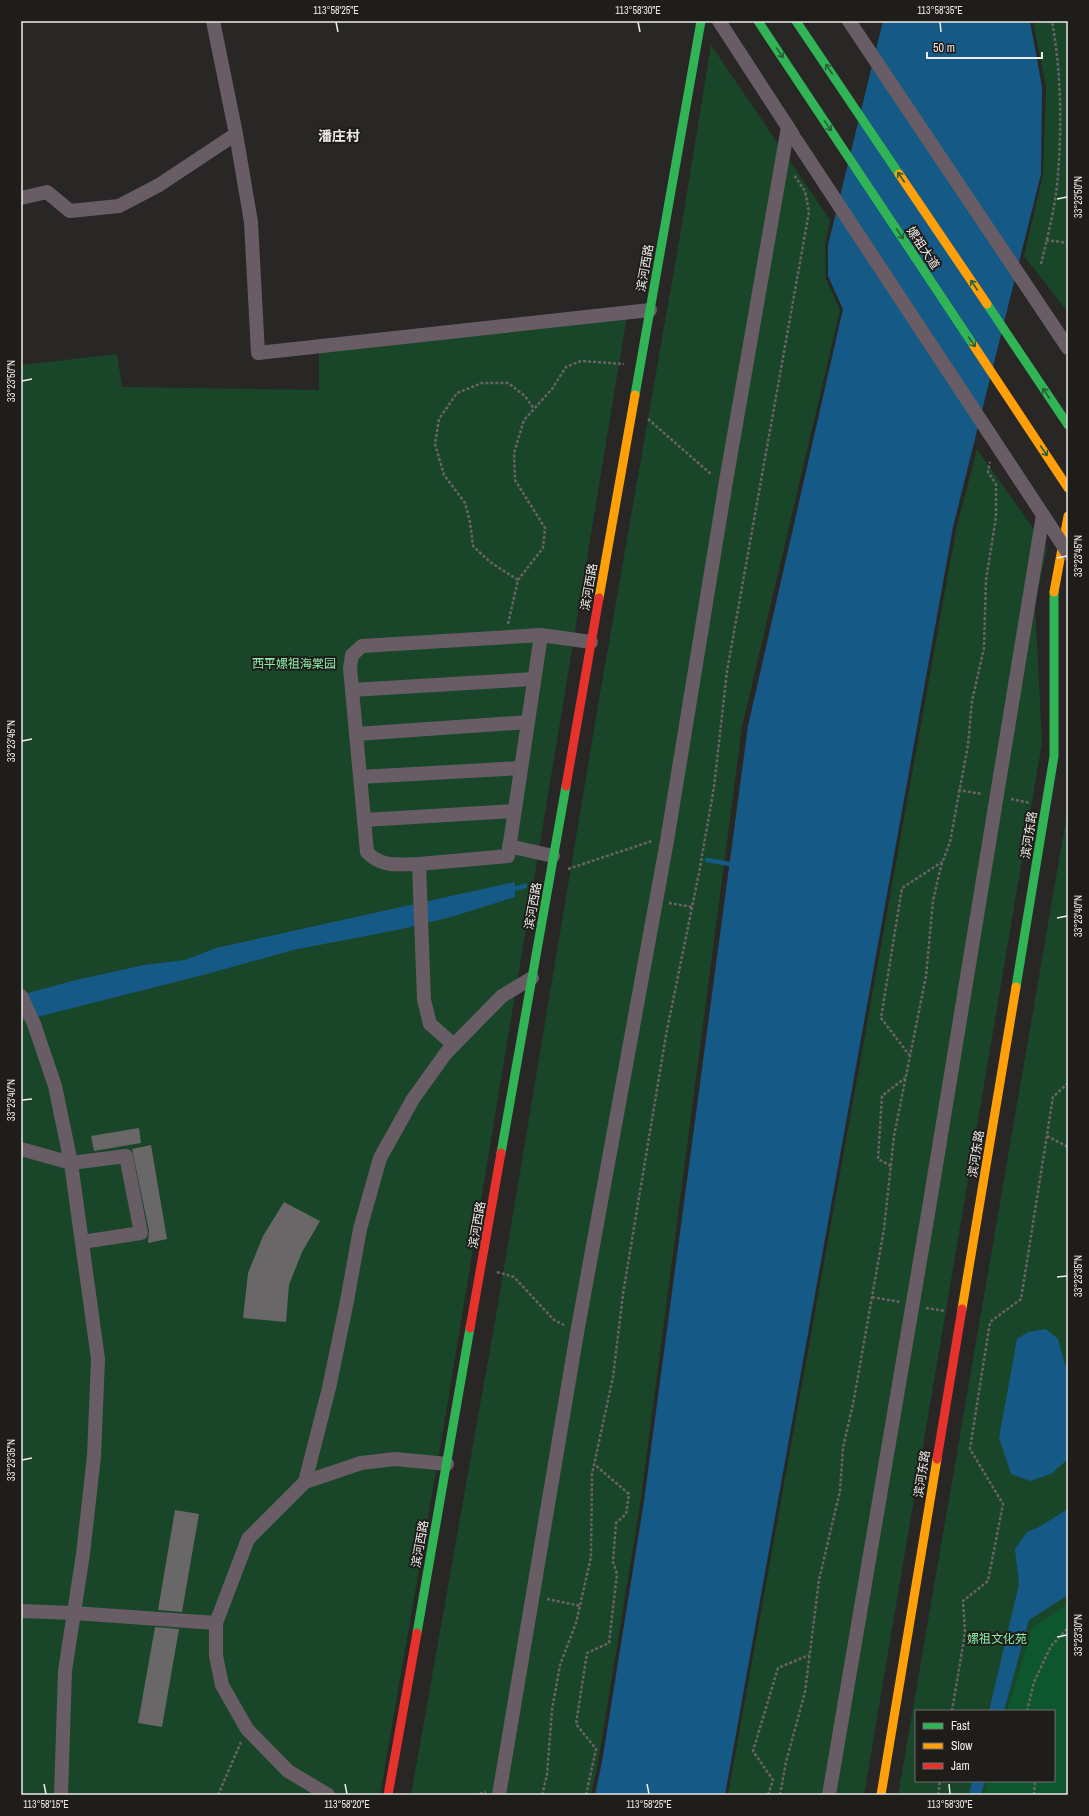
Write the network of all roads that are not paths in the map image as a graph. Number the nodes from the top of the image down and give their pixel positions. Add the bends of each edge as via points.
1 (213, 21) edge
2 (701, 21) edge
3 (719, 21) edge
4 (758, 21) edge
5 (796, 21) edge
6 (850, 21) edge
7 (788, 127) junction
8 (236, 134) junction
9 (21, 198) edge
10 (650, 310) junction
11 (1068, 348) edge
12 (1068, 425) edge
13 (1068, 488) edge
14 (1043, 515) junction
15 (1068, 516) edge
16 (1068, 553) edge
17 (540, 635) junction
18 (591, 642) junction
19 (1055, 670) junction
20 (534, 679) junction
21 (1063, 687) dead end
22 (352, 690) junction
23 (528, 722) junction
24 (356, 734) junction
25 (521, 768) junction
26 (360, 777) junction
27 (514, 811) junction
28 (364, 820) junction
29 (509, 846) junction
30 (554, 856) junction
31 (419, 864) junction
32 (532, 978) junction
33 (21, 996) edge
34 (454, 1045) junction
35 (21, 1149) edge
36 (71, 1163) junction
37 (82, 1242) junction
38 (447, 1464) junction
39 (305, 1482) junction
40 (21, 1611) edge
41 (74, 1613) junction
42 (216, 1623) junction
43 (306, 1789) edge
44 (61, 1795) edge
45 (328, 1795) edge
46 (388, 1795) edge
47 (499, 1795) edge
48 (829, 1795) edge
49 (881, 1795) edge

1 - 8 street
2 - 10 main road, 滨河西路
3 - 7 street
4 -> 13 main road, 嫘祖大道
12 -> 5 main road, 嫘祖大道
6 - 11 street
7 - 14 street, bridge
7 - 47 street via 726,481 668,841 577,1333
8 - 9 street via 159,186 119,206 70,211 46,192
8 - 10 street via 251,222 258,353
10 - 18 main road, 滨河西路
14 - 16 street, bridge
14 - 48 street
15 - 19 main road, 滨河东路 via 1052,596
17 - 18 street
17 - 20 street
17 - 22 street via 362,646 352,655
18 - 30 main road, 滨河西路
19 - 21 main road
19 - 49 main road, 滨河东路 via 1054,756
20 - 22 street
20 - 23 street
22 - 24 street
23 - 24 street
23 - 25 street
24 - 26 street
25 - 26 street
25 - 27 street
26 - 28 street
27 - 28 street
27 - 29 street
28 - 31 street via 367,852 373,858 386,864
29 - 30 street
29 - 31 street via 508,856
30 - 32 main road, 滨河西路
31 - 34 street via 424,1000 430,1024
32 - 34 street via 502,996
32 - 38 main road, 滨河西路
33 - 36 street via 34,1024 55,1086
34 - 39 street via 413,1099 380,1158 360,1229 329,1388
35 - 36 street
36 - 37 street
36 - 37 street via 126,1156 141,1233
37 - 41 street via 98,1359 94,1456
38 - 39 street via 395,1459 361,1463
38 - 46 main road, 滨河西路
39 - 42 street via 248,1539
40 - 41 street
41 - 42 street
41 - 44 street via 65,1672
42 - 43 street via 216,1656 222,1685 246,1729
43 - 45 street

